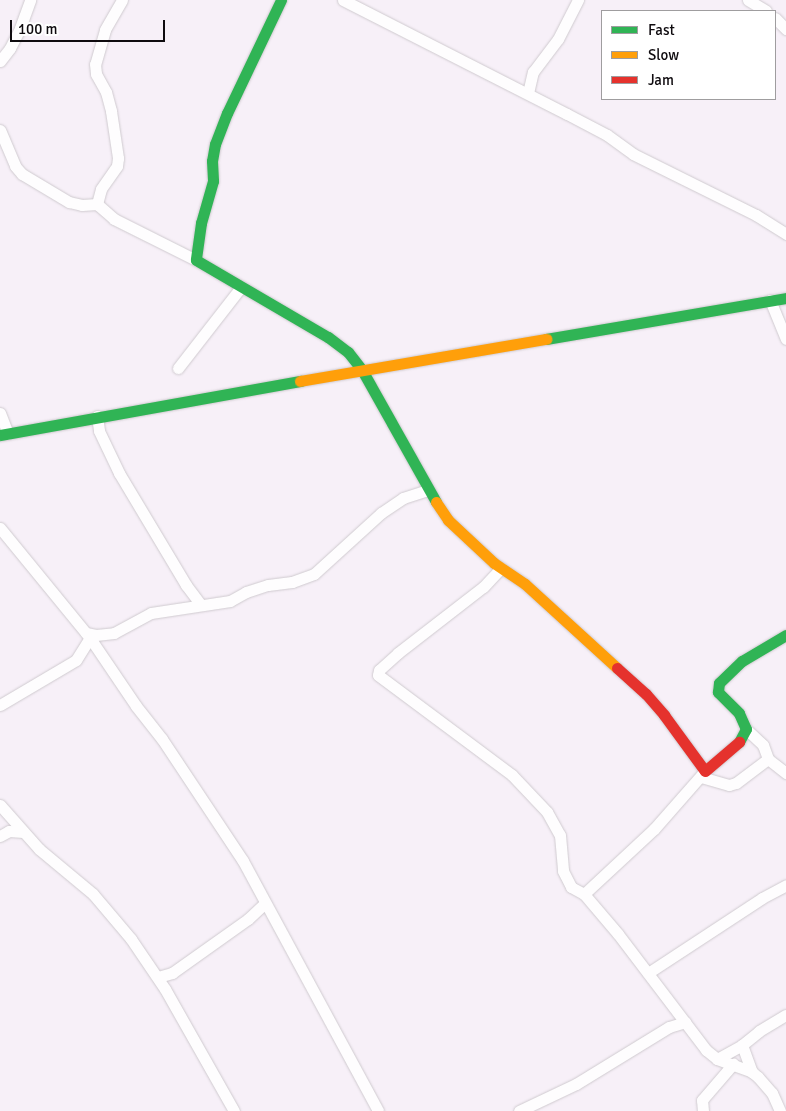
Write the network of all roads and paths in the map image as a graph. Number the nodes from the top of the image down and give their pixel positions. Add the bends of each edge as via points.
1 (30, 0) edge
2 (122, 0) edge
3 (281, 0) edge
4 (343, 0) edge
5 (578, 0) edge
6 (748, 0) edge
7 (764, 10) edge
8 (776, 19) edge
9 (786, 30) edge
10 (0, 61) edge
11 (528, 93) junction
12 (0, 130) edge
13 (97, 204) junction
14 (786, 234) edge
15 (196, 260) junction
16 (241, 287) junction
17 (786, 298) edge
18 (770, 300) junction
19 (786, 338) edge
20 (178, 368) dead end
21 (362, 370) junction
22 (0, 413) edge
23 (97, 416) junction
24 (4, 435) edge
25 (428, 490) junction
26 (0, 528) edge
27 (501, 568) junction
28 (201, 605) junction
29 (88, 635) junction
30 (786, 635) edge
31 (0, 705) edge
32 (744, 734) junction
33 (768, 759) junction
34 (786, 773) edge
35 (703, 774) junction
36 (0, 804) edge
37 (8, 829) edge
38 (786, 885) edge
39 (584, 894) junction
40 (265, 903) junction
41 (172, 973) junction
42 (648, 973) junction
43 (158, 977) junction
44 (165, 989) junction
45 (675, 1009) junction
46 (786, 1016) edge
47 (684, 1022) junction
48 (669, 1027) junction
49 (742, 1045) junction
50 (717, 1058) junction
51 (733, 1064) junction
52 (752, 1072) junction
53 (234, 1111) edge
54 (378, 1111) edge
55 (519, 1111) edge
56 (703, 1111) edge
57 (780, 1111) edge

1 - 10 street via 20,28
2 - 13 street via 105,30 95,64 111,111 118,158 117,166 101,188
3 - 15 street via 215,144 213,181 200,223
4 - 11 street
5 - 11 street via 558,39 533,72
6 - 7 street
8 - 9 street
11 - 14 street via 607,136 633,154 756,215
12 - 13 street via 15,166 22,174 69,202 82,206
13 - 15 street via 114,219
15 - 16 street
16 - 20 street
16 - 21 street via 328,338 348,352
17 - 18 street
18 - 19 street
18 - 21 street
21 - 23 street
21 - 25 street
22 - 24 street
23 - 24 street
23 - 28 street via 99,431 119,473
25 - 27 street via 448,520
25 - 28 street via 403,498 381,513 314,574 246,592 230,601
26 - 29 street
27 - 35 street via 525,584 646,694
27 - 39 street via 476,592 398,653 378,674 512,775 548,812 560,835 563,871 571,887
28 - 29 street via 151,613 114,633
29 - 31 street via 76,660
29 - 40 street via 243,861
30 - 32 street via 742,661 718,686 721,696 744,719
32 - 33 street via 765,747
32 - 35 street
33 - 34 street
33 - 35 street via 729,785
35 - 39 street via 654,829
36 - 37 street
37 - 43 street via 23,832 78,881 108,911
38 - 42 street
39 - 42 street
40 - 41 street via 248,919
40 - 54 street
41 - 43 street
41 - 44 street
42 - 45 street
43 - 44 street
44 - 53 street
45 - 47 street
45 - 48 street
46 - 49 street
47 - 48 street
47 - 50 street via 706,1050
48 - 55 street via 576,1084
49 - 50 street
49 - 52 street
50 - 51 street
51 - 52 street
51 - 56 street via 702,1100
52 - 57 street via 772,1093

